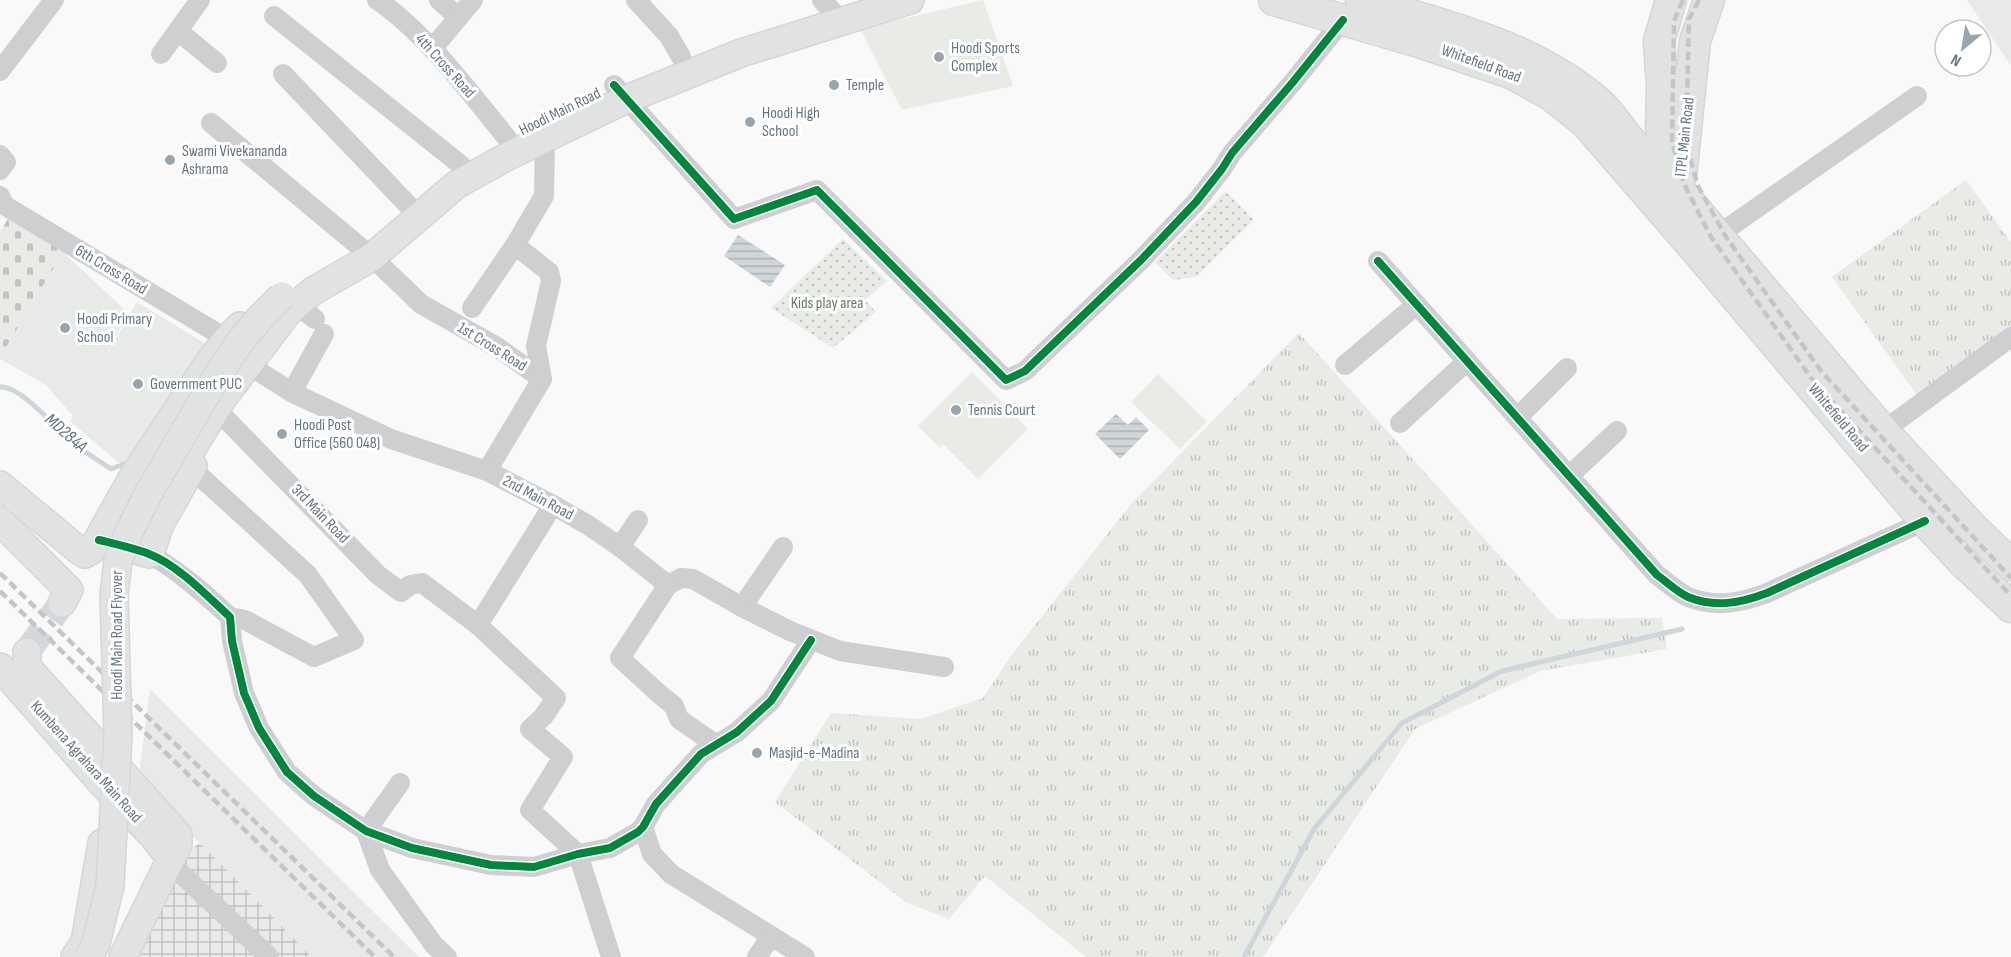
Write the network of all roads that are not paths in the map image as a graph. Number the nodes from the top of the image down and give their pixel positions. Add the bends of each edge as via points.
1 (54, 0) edge
2 (200, 0) edge
3 (377, 0) edge
4 (439, 0) edge
5 (473, 0) edge
6 (636, 0) edge
7 (864, 0) edge
8 (910, 0) edge
9 (1274, 0) edge
10 (1671, 0) edge
11 (1709, 0) edge
12 (832, 10) edge
13 (1352, 10) edge
14 (274, 16) dead end
15 (458, 18) junction
16 (178, 31) junction
17 (432, 49) junction
18 (161, 54) dead end
19 (681, 57) junction
20 (4, 58) edge
21 (217, 63) dead end
22 (283, 74) dead end
23 (621, 92) junction
24 (1917, 96) dead end
25 (211, 123) dead end
26 (507, 138) junction
27 (545, 138) junction
28 (0, 155) edge
29 (461, 165) junction
30 (0, 170) edge
31 (1679, 190) junction
32 (0, 196) edge
33 (408, 205) junction
34 (1718, 235) junction
35 (515, 245) junction
36 (366, 252) junction
37 (1378, 261) dead end
38 (1416, 305) junction
39 (300, 307) junction
40 (472, 308) dead end
41 (2011, 337) edge
42 (227, 339) junction
43 (1467, 361) junction
44 (1345, 365) dead end
45 (1567, 368) dead end
46 (255, 369) junction
47 (542, 379) junction
48 (293, 393) junction
49 (224, 416) junction
50 (1518, 417) junction
51 (1400, 423) dead end
52 (1617, 431) dead end
53 (1883, 431) junction
54 (191, 468) junction
55 (487, 471) junction
56 (1569, 476) junction
57 (0, 485) edge
58 (553, 505) junction
59 (638, 520) dead end
60 (0, 521) edge
61 (1925, 521) junction
62 (99, 540) junction
63 (620, 546) junction
64 (783, 547) dead end
65 (150, 554) junction
66 (2011, 565) edge
67 (668, 585) junction
68 (62, 603) tunnel mouth
69 (742, 607) junction
70 (2011, 607) edge
71 (230, 617) junction
72 (478, 625) junction
73 (811, 640) junction
74 (27, 652) dead end
75 (0, 667) edge
76 (944, 667) dead end
77 (715, 744) junction
78 (400, 783) dead end
79 (106, 786) junction
80 (643, 827) junction
81 (366, 831) junction
82 (578, 854) junction
83 (173, 855) junction
84 (95, 890) junction
85 (147, 907) junction
86 (771, 936) junction
87 (75, 957) edge
88 (89, 957) edge
89 (103, 957) edge
90 (123, 957) edge
91 (269, 957) edge
92 (447, 957) edge
93 (610, 957) edge
94 (757, 957) edge
95 (805, 957) edge

1 - 20 street
2 - 16 street
3 - 17 street, 4th Cross Road
4 - 15 street
5 - 15 street
6 - 19 street via 669,36
7 - 12 main road, Hoodi Main Road
8 - 12 main road
9 - 13 main road, Whitefield Road
10 - 31 main road, ITPL Main Road via 1659,41 1661,129
11 - 31 main road, ITPL Main Road via 1695,41
12 - 19 main road, Hoodi Main Road
12 - 23 main road via 741,53
13 - 23 street via 1196,202 1025,371 1006,380 817,190 734,219
13 - 61 main road, Whitefield Road via 1511,73 1551,95 1585,122
14 - 29 street
15 - 17 street
16 - 18 street
16 - 21 street
17 - 26 street, 4th Cross Road
19 - 23 main road, Hoodi Main Road
22 - 33 street
23 - 26 main road, Hoodi Main Road
23 - 27 main road
24 - 34 street
25 - 36 street, 1st Cross Road
26 - 29 main road, Hoodi Main Road
27 - 35 street via 544,196
27 - 36 main road via 456,185
28 - 30 street via 6,162
29 - 33 main road, Hoodi Main Road
31 - 34 main road, Whitefield Road
32 - 42 street, 6th Cross Road via 4,205
33 - 36 main road, Hoodi Main Road
34 - 53 main road, Whitefield Road
35 - 40 street
35 - 47 street via 549,272 551,281 536,346
36 - 39 main road, Hoodi Main Road
36 - 47 street, 1st Cross Road via 421,304 497,347
37 - 38 street
38 - 43 street
38 - 44 street
39 - 42 main road via 276,291
39 - 46 main road via 294,322
39 - 48 street via 298,381
39 - 88 main road, Hoodi Main Road Flyover, bridge via 260,318 239,343 148,494 118,561 114,595 118,734 110,886
39 - 89 main road, Hoodi Main Road Flyover via 223,398 147,524 137,550 128,594 130,738 125,859 116,921
41 - 53 street
42 - 62 main road via 134,475
43 - 50 street
43 - 51 street
45 - 50 street
46 - 48 street, 2nd Main Road
46 - 49 main road
47 - 55 street, 1st Cross Road
48 - 55 street, 2nd Main Road via 391,439
49 - 54 main road
49 - 72 street, 3rd Main Road via 378,575 401,592 422,583
50 - 56 street
52 - 56 street
53 - 66 main road, Whitefield Road
54 - 65 main road via 160,524
54 - 71 street via 308,574 354,640 314,657 245,620
55 - 58 street, 2nd Main Road
56 - 61 street via 1657,575 1687,596 1709,603 1746,601
57 - 62 main road via 85,554
58 - 63 street, 2nd Main Road
58 - 72 street
59 - 63 street
60 - 68 main road via 69,590
61 - 70 main road, Whitefield Road
62 - 65 main road
63 - 67 street, 2nd Main Road
64 - 69 street
65 - 71 street via 169,565
67 - 69 street via 681,578 693,579
67 - 77 street via 620,658 674,706 679,719
69 - 73 street
71 - 81 street via 239,680 259,728 287,772 314,796
72 - 82 street via 556,698 530,729 563,757 530,810
73 - 76 street via 840,651
73 - 77 street via 771,701 737,732
74 - 83 main road, Kumbena Agrahara Main Road via 27,667 178,835
75 - 79 main road, Kumbena Agrahara Main Road
77 - 80 street via 656,804
78 - 81 street
79 - 83 main road, Kumbena Agrahara Main Road
79 - 84 main road
80 - 82 street via 610,848
80 - 86 street via 652,854 671,874
81 - 82 street via 412,849 491,865 534,867
81 - 92 street via 380,870
82 - 93 street
83 - 85 main road
83 - 91 street
84 - 85 main road
84 - 87 main road via 85,942
85 - 90 main road
86 - 94 street
86 - 95 street

